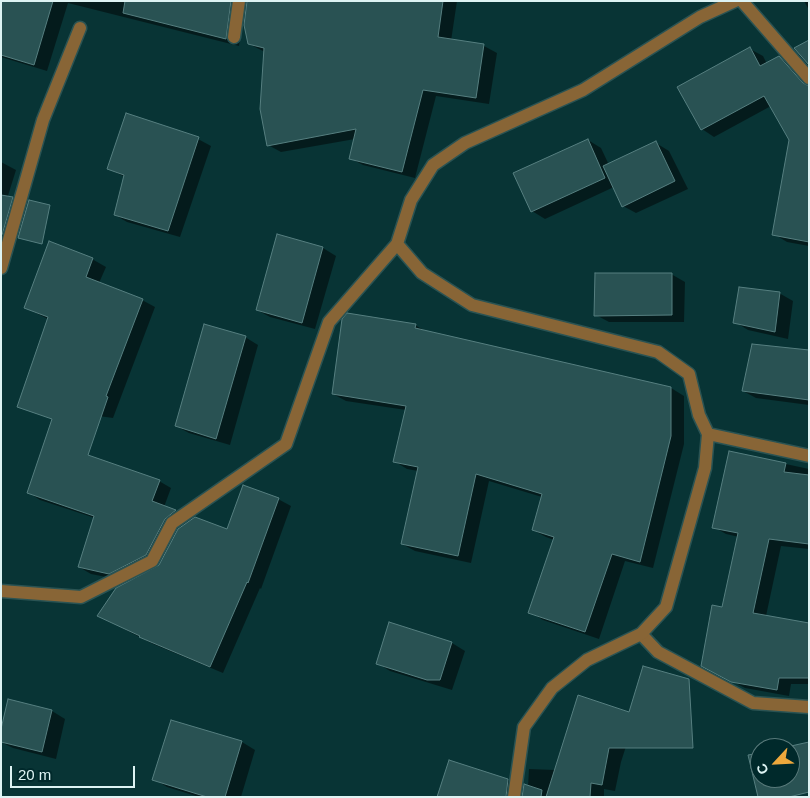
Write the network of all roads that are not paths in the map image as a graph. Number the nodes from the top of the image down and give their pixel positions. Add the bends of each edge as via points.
1 (239, 1) edge
2 (735, 1) edge
3 (742, 1) edge
4 (80, 28) dead end
5 (234, 37) dead end
6 (809, 78) edge
7 (397, 244) junction
8 (1, 268) edge
9 (708, 434) junction
10 (809, 456) edge
11 (1, 591) edge
12 (641, 634) junction
13 (809, 707) edge
14 (514, 797) edge

1 - 5 street
2 - 7 street via 700,17 583,90 465,142 433,165 410,200
3 - 6 street
4 - 8 street via 43,120
7 - 9 street via 422,274 472,305 658,352 689,374 699,415
7 - 11 street via 329,322 286,444 172,523 152,561 81,597
9 - 10 street
9 - 12 street via 704,468 666,607
12 - 13 street via 658,652 753,704
12 - 14 street via 587,660 552,688 524,727

